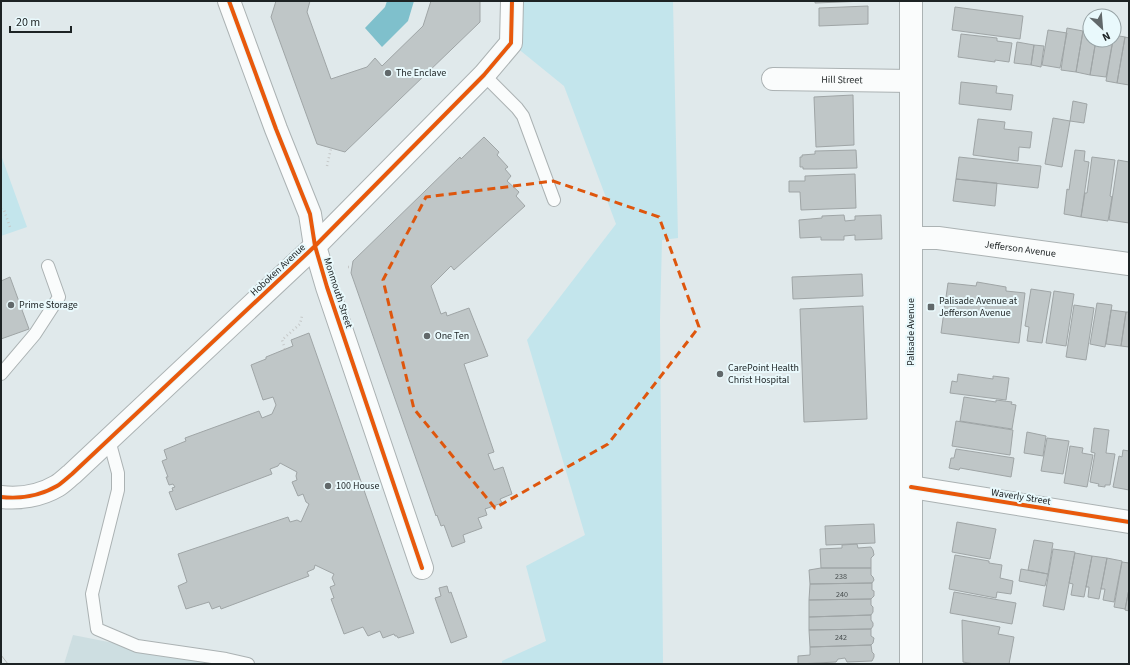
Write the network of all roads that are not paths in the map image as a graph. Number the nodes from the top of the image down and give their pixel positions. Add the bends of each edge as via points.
1 (230, 1) edge
2 (512, 1) edge
3 (911, 1) edge
4 (484, 75) junction
5 (773, 79) dead end
6 (911, 81) junction
7 (554, 200) dead end
8 (911, 238) junction
9 (315, 246) junction
10 (1129, 264) edge
11 (48, 266) dead end
12 (1, 374) edge
13 (109, 440) junction
14 (911, 487) junction
15 (1, 497) edge
16 (1129, 522) edge
17 (422, 568) dead end
18 (248, 664) edge
19 (911, 664) edge

1 - 9 street, Monmouth Street via 310,214
2 - 4 street, Hoboken Avenue via 511,43
3 - 6 street, Palisade Avenue
4 - 7 lane via 523,116
4 - 9 street, Hoboken Avenue
5 - 6 street, Hill Street
6 - 8 street, Palisade Avenue
8 - 10 street, Jefferson Avenue via 938,238
8 - 14 street, Palisade Avenue
9 - 13 street, Hoboken Avenue
9 - 17 street, Monmouth Street
11 - 12 lane via 59,297 36,334
13 - 15 street, Hoboken Avenue via 56,486 36,494 14,498
13 - 18 lane via 118,473 118,490 92,594 97,629 137,646 226,658
14 - 16 street, Waverly Street
14 - 19 street, Palisade Avenue

